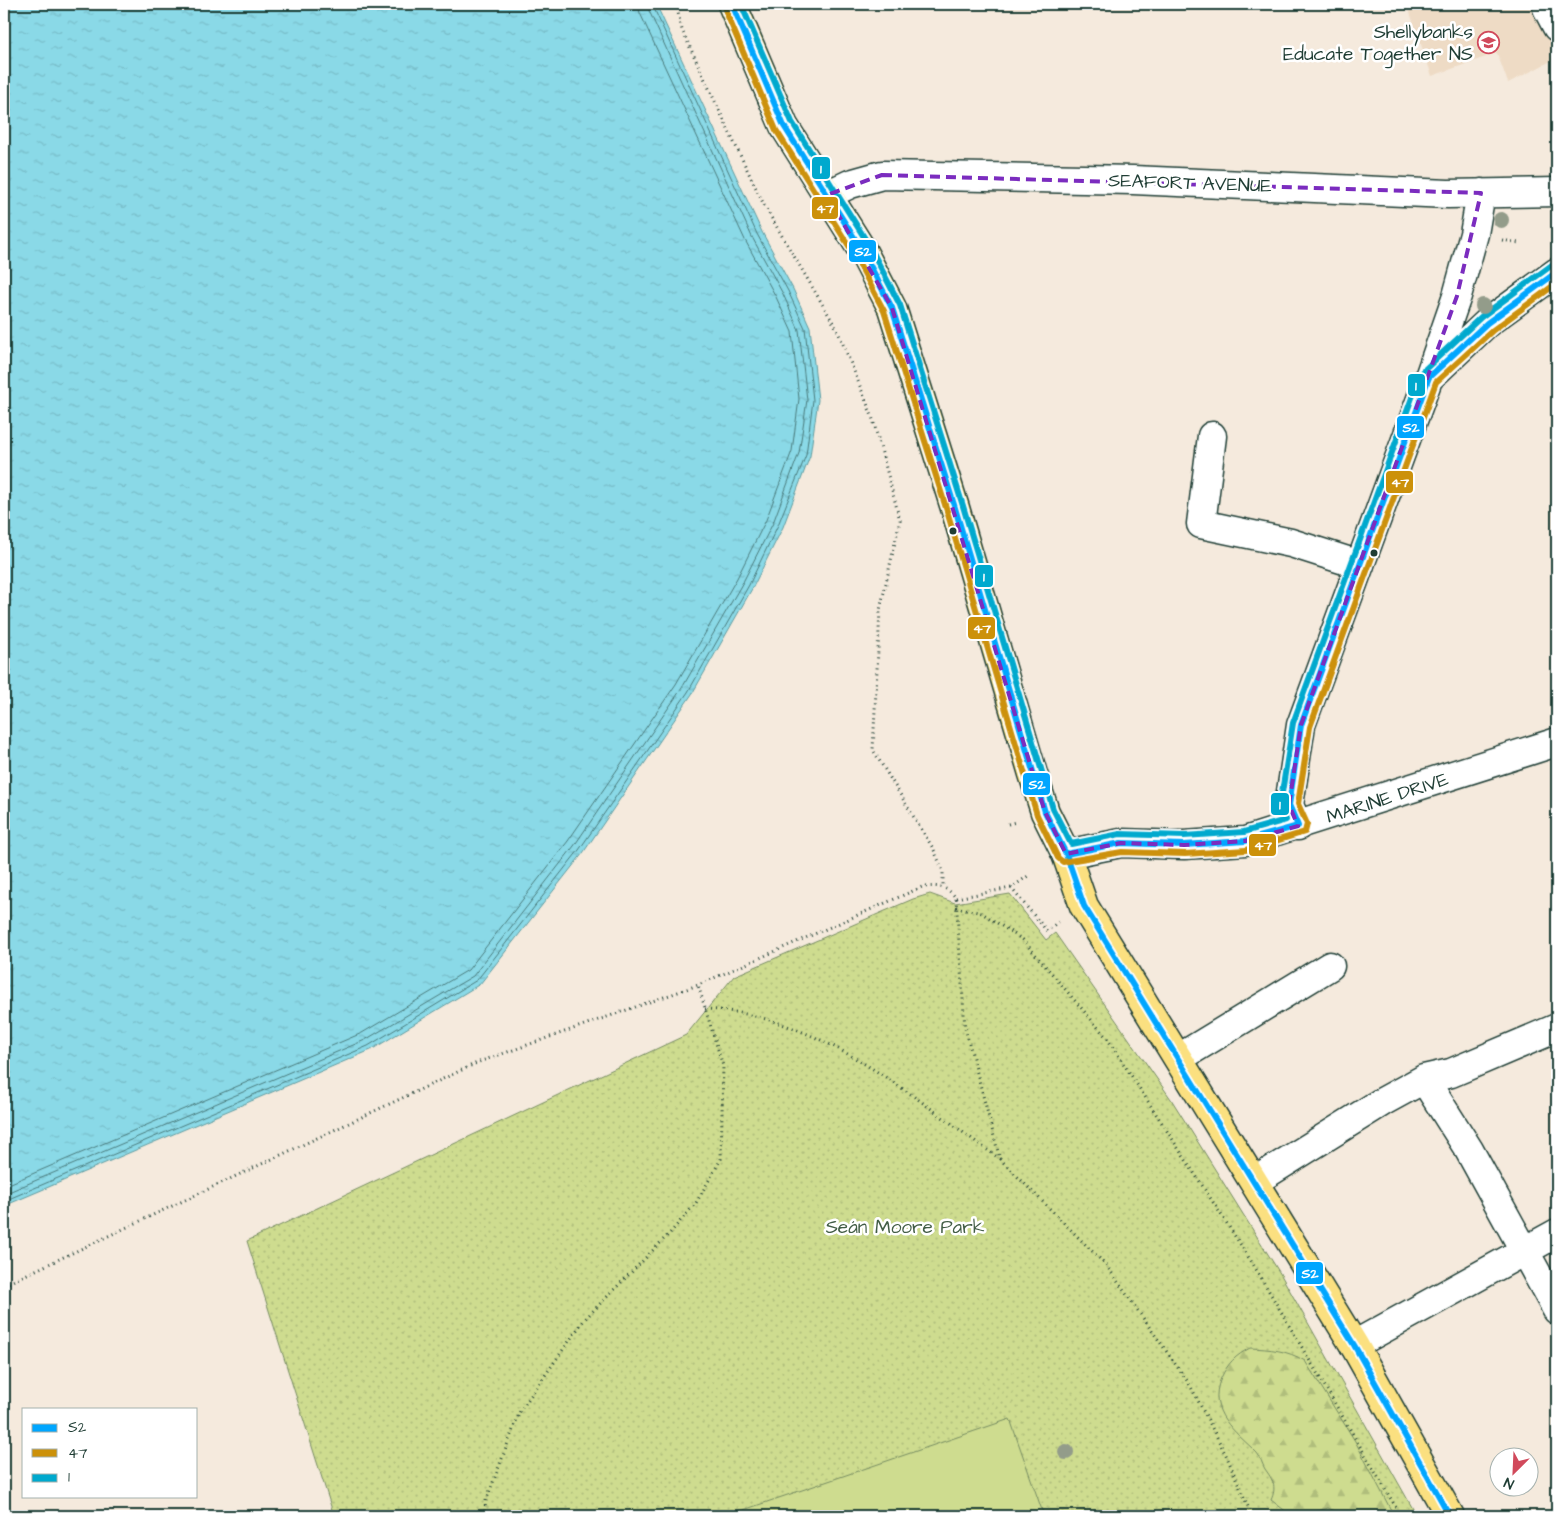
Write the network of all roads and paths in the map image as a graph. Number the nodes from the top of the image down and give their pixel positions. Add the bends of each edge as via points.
1 (676, 4) edge
2 (732, 4) edge
3 (1557, 192) edge
4 (1481, 193) junction
5 (827, 195) junction
6 (1557, 272) edge
7 (1429, 377) junction
8 (1212, 436) dead end
9 (1360, 565) junction
10 (1557, 742) edge
11 (1016, 822) dead end
12 (1008, 824) dead end
13 (1298, 826) junction
14 (1066, 854) junction
15 (1028, 876) dead end
16 (942, 887) junction
17 (1011, 888) junction
18 (956, 898) junction
19 (956, 907) junction
20 (1061, 920) dead end
21 (1330, 966) dead end
22 (698, 985) junction
23 (705, 1009) junction
24 (1557, 1028) edge
25 (1179, 1058) junction
26 (1424, 1079) junction
27 (1000, 1159) junction
28 (1255, 1181) junction
29 (1557, 1233) edge
30 (1524, 1250) junction
31 (4, 1285) edge
32 (1557, 1310) edge
33 (1354, 1345) junction
34 (484, 1516) edge
35 (1252, 1516) edge
36 (1401, 1516) edge
37 (1450, 1516) edge

1 - 16 path via 682,30 765,207 837,329 872,416 900,520 880,610 873,750 934,850 943,872
2 - 5 main road via 784,126
3 - 4 street, SEAFORT AVENUE
4 - 5 street, SEAFORT AVENUE via 1133,180 882,175
4 - 7 street via 1474,234
5 - 14 main road via 862,250 892,308 1045,812
6 - 7 street via 1488,323
7 - 9 street
8 - 9 street via 1200,524 1291,543
9 - 13 street via 1301,725 1289,805
10 - 13 street, MARINE DRIVE
11 - 12 path
13 - 14 street, MARINE DRIVE via 1245,841 1184,846 1121,843
14 - 25 main road via 1084,906
15 - 17 path
16 - 18 path
16 - 22 path via 922,887
17 - 18 path
17 - 20 path via 1047,931
18 - 19 path
19 - 27 path via 965,1028
19 - 36 path via 982,914 1022,940 1107,1038 1253,1264
21 - 25 street
22 - 23 path
22 - 31 path via 479,1062
23 - 27 path via 745,1012 777,1021 862,1061
23 - 34 path via 723,1066 721,1159 696,1203 584,1320 520,1411 486,1501
24 - 26 street via 1451,1073
25 - 28 main road
26 - 28 street
26 - 30 street via 1469,1150
27 - 35 path via 1106,1265 1190,1385 1227,1457
28 - 33 main road
29 - 30 street
30 - 32 street
30 - 33 street
33 - 37 main road

